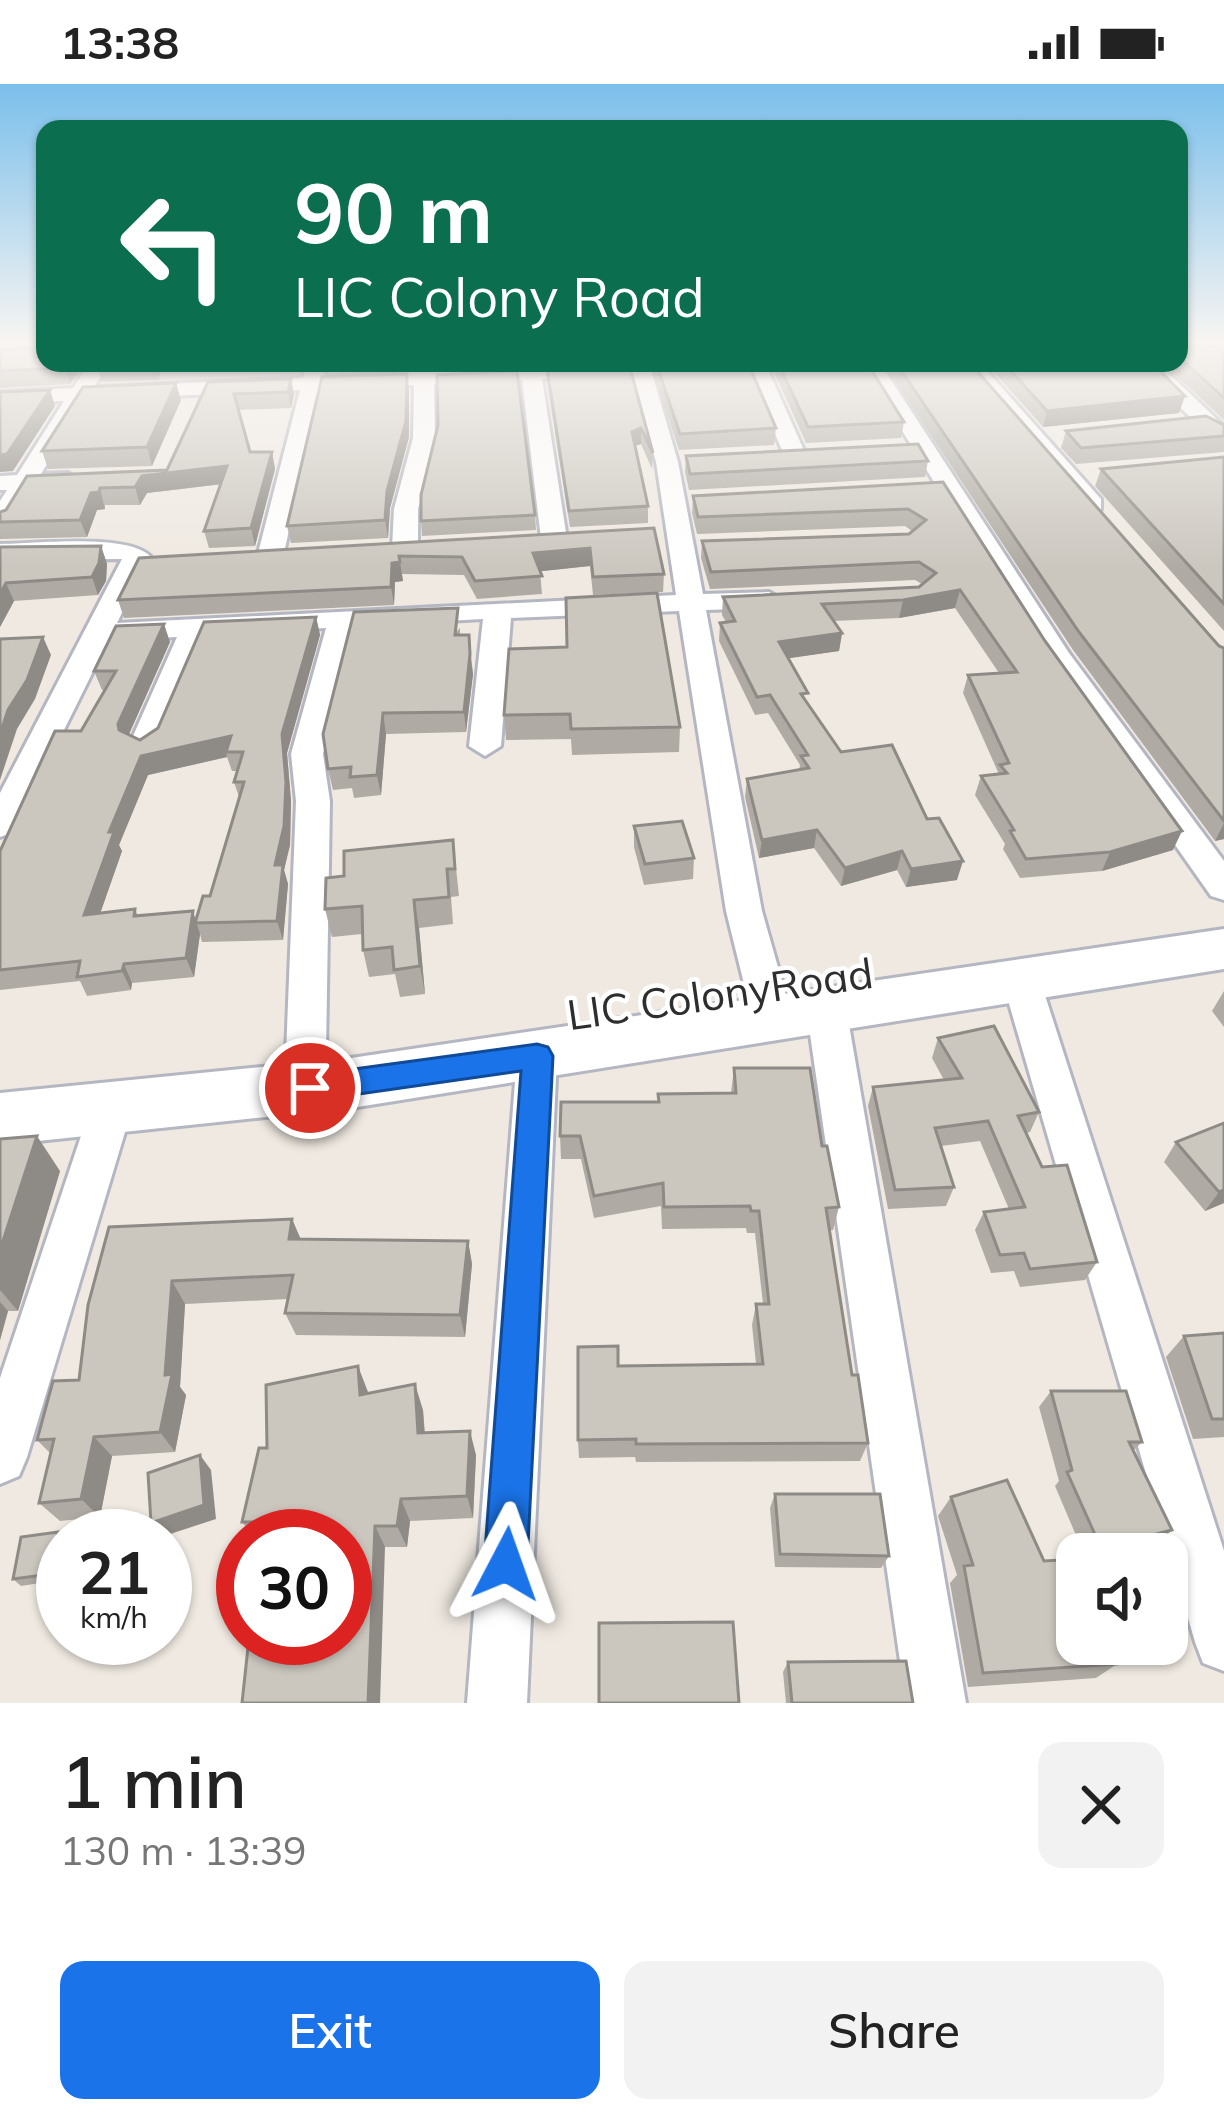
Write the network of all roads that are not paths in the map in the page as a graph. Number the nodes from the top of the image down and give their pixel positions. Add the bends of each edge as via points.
1 (61, 419) edge
2 (305, 419) edge
3 (424, 419) edge
4 (537, 419) edge
5 (661, 419) edge
6 (779, 419) edge
7 (896, 419) edge
8 (1029, 419) edge
9 (1165, 426) edge
10 (1215, 430) edge
11 (795, 455) edge
12 (94, 479) edge
13 (12, 482) edge
14 (0, 520) edge
15 (1115, 530) edge
16 (554, 539) edge
17 (404, 548) edge
18 (0, 552) edge
19 (271, 557) edge
20 (804, 598) edge
21 (692, 604) junction
22 (497, 610) junction
23 (343, 618) junction
24 (196, 626) junction
25 (95, 633) junction
26 (145, 745) edge
27 (485, 746) dead end
28 (0, 825) edge
29 (1224, 887) edge
30 (1224, 919) edge
31 (1224, 950) edge
32 (1022, 983) junction
33 (788, 1007) junction
34 (306, 1054) junction
35 (537, 1056) junction
36 (0, 1085) edge
37 (134, 1097) junction
38 (0, 1118) edge
39 (0, 1456) edge
40 (1224, 1642) edge
41 (497, 1703) edge
42 (936, 1703) edge

1 - 13 street
2 - 19 street
3 - 17 street
4 - 16 street
5 - 21 street via 678,462
6 - 11 street
7 - 29 street via 935,487
8 - 15 street
9 - 10 street
12 - 13 street
13 - 14 street
18 - 25 street via 133,552 136,560
20 - 21 street
21 - 22 street
21 - 33 street via 744,911
22 - 23 street
22 - 27 street
23 - 24 street
23 - 34 street via 307,754 314,802
24 - 25 street
24 - 26 street
25 - 28 street
30 - 33 main road, LIC ColonyRoad
31 - 32 main road, LIC ColonyRoad
32 - 33 main road, LIC ColonyRoad
32 - 40 street
33 - 34 main road, LIC ColonyRoad
33 - 35 main road
33 - 42 street
34 - 37 main road, LIC ColonyRoad
35 - 37 main road
35 - 41 street
36 - 37 main road, LIC ColonyRoad
37 - 38 main road
37 - 39 street

